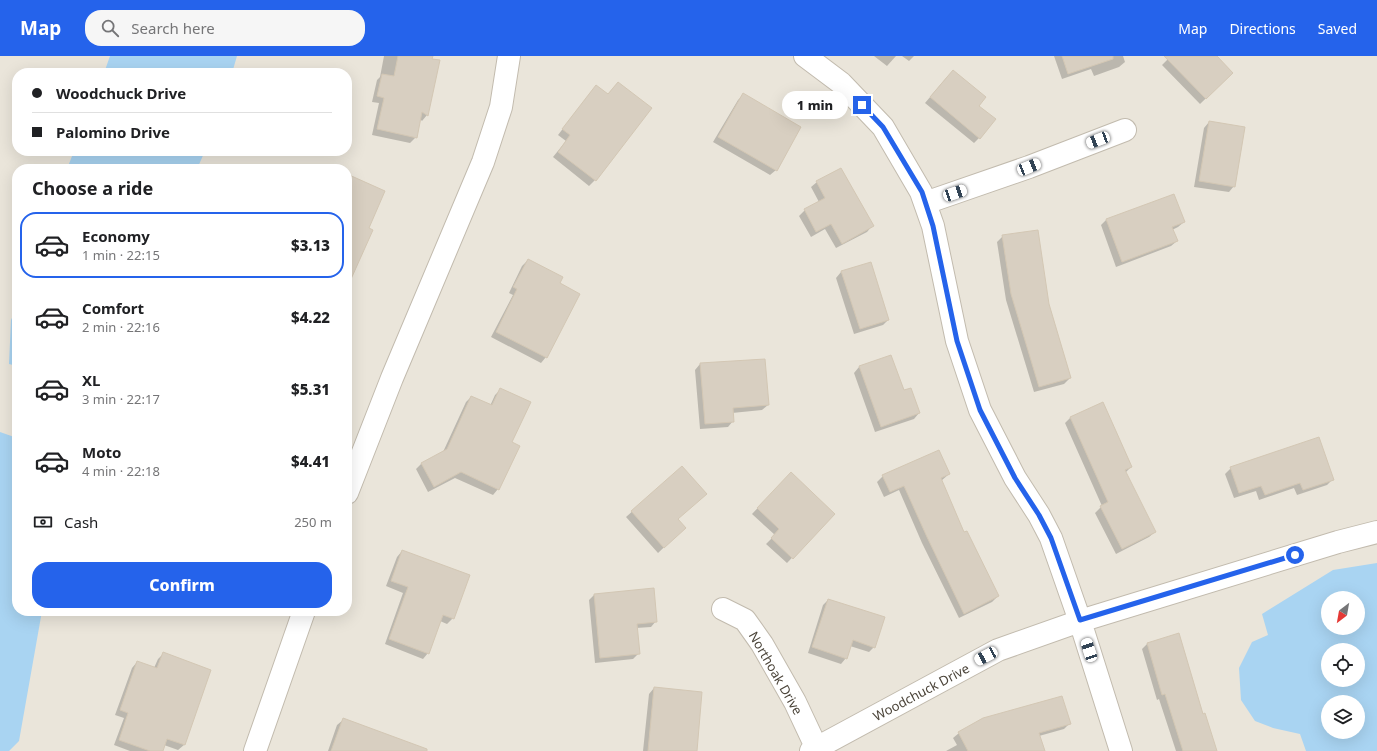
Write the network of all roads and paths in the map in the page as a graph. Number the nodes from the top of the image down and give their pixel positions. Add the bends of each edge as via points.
1 (509, 56) edge
2 (805, 56) edge
3 (1125, 130) dead end
4 (925, 203) junction
5 (352, 480) edge
6 (1377, 532) edge
7 (723, 609) dead end
8 (302, 616) edge
9 (1080, 620) junction
10 (815, 750) edge
11 (255, 751) edge
12 (1121, 751) edge

1 - 5 street via 502,107 483,162
2 - 4 street via 841,83 883,127 922,192
3 - 4 street
4 - 9 street via 933,226 957,341 980,410 1015,478 1051,538
6 - 9 street, Woodchuck Drive
7 - 10 street, Northoak Drive via 745,620 762,644 795,702
8 - 11 street
9 - 10 street, Woodchuck Drive via 998,650
9 - 12 street

